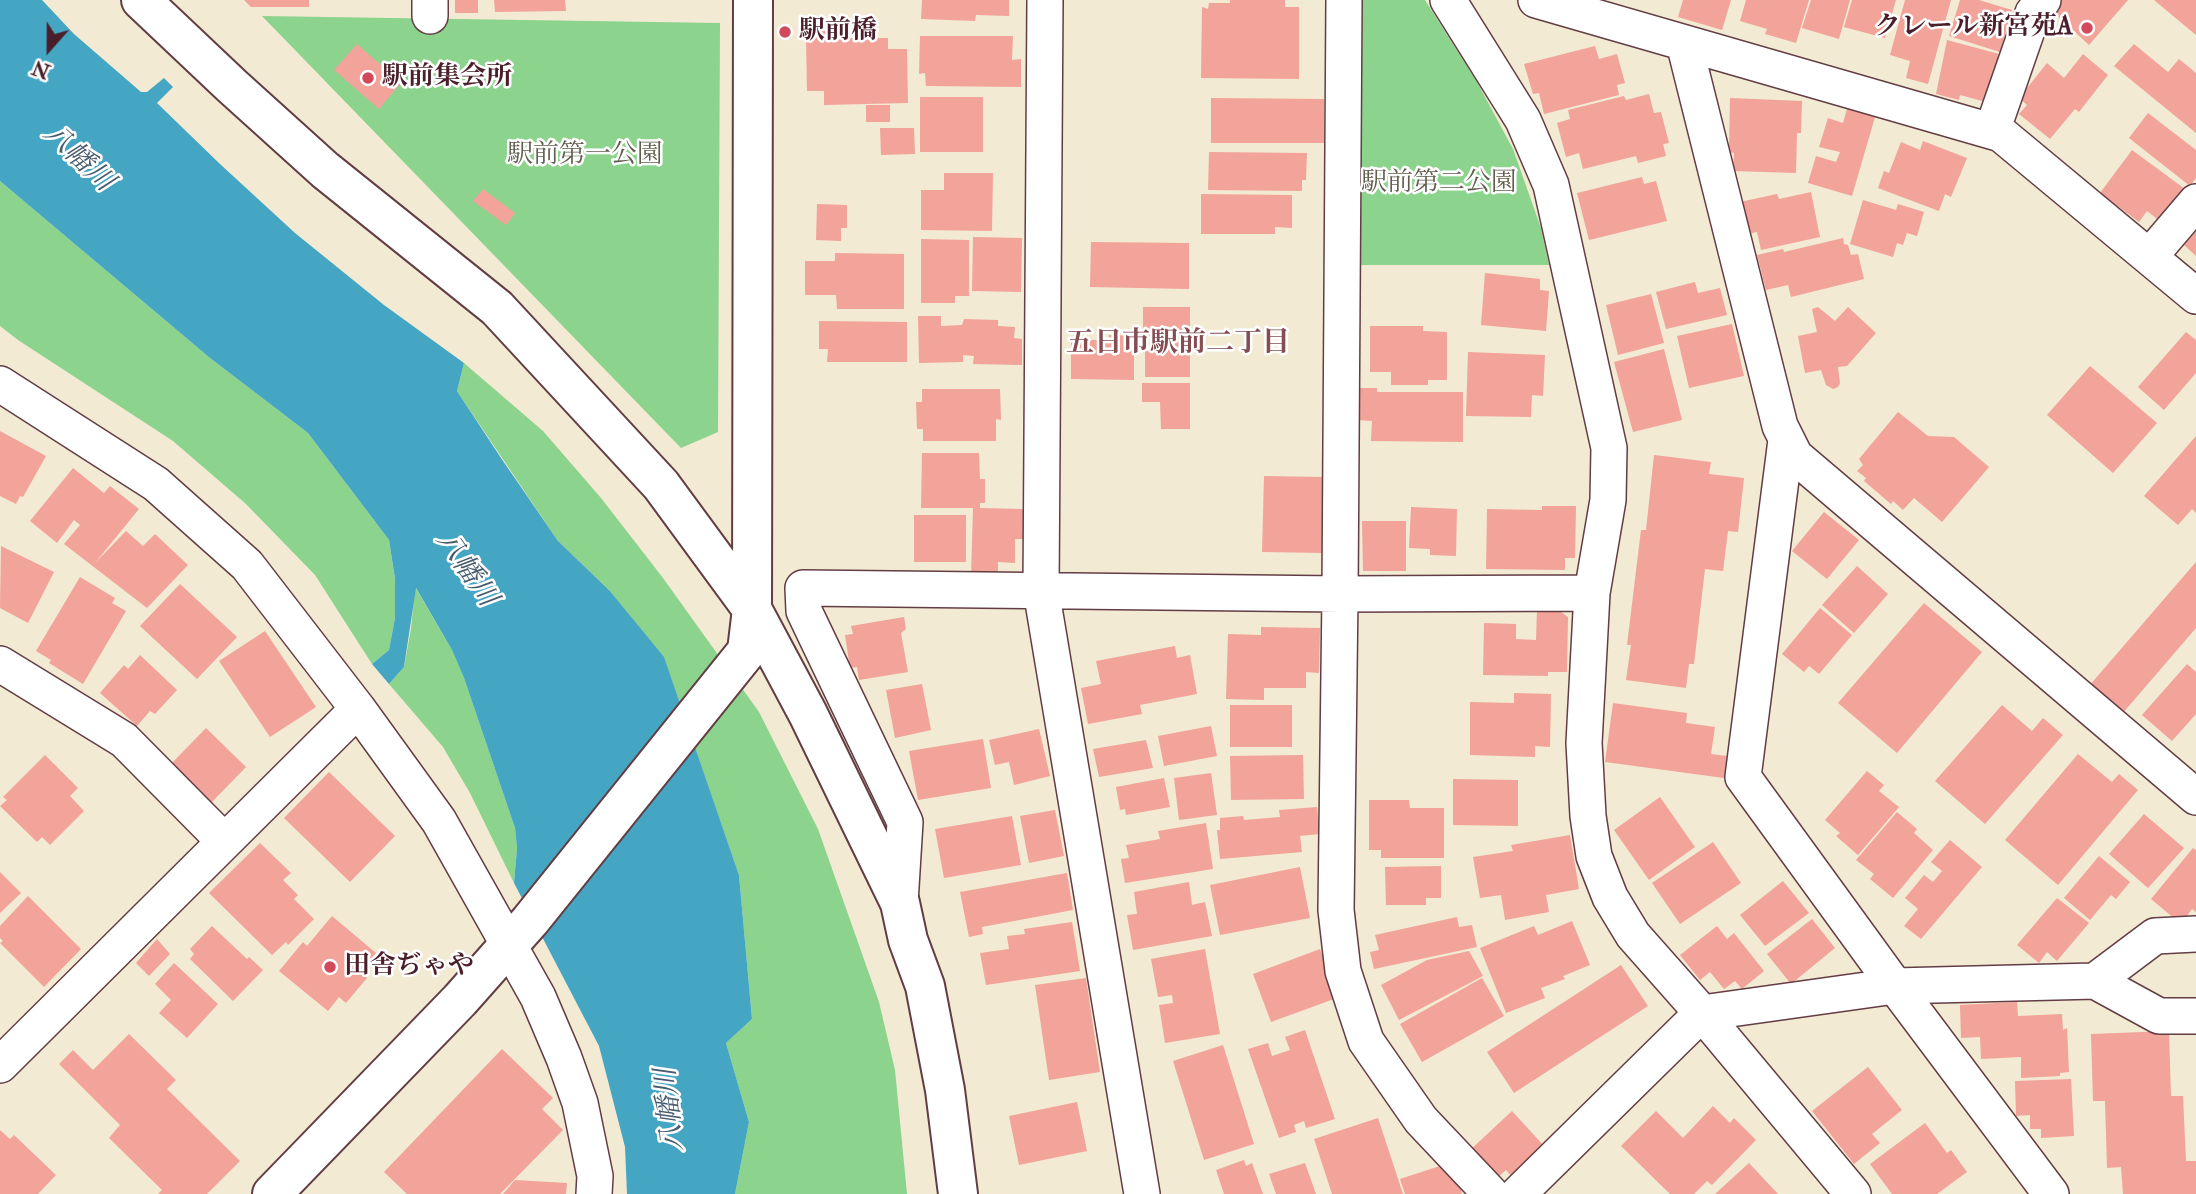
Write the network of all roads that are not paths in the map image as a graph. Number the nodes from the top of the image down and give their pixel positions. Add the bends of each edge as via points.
1 (141, 0) edge
2 (753, 0) edge
3 (1045, 0) edge
4 (1344, 0) edge
5 (1448, 0) edge
6 (1536, 0) edge
7 (2043, 0) edge
8 (1684, 43) junction
9 (1992, 131) junction
10 (2196, 202) edge
11 (2150, 256) junction
12 (2196, 296) edge
13 (0, 384) edge
14 (1796, 456) junction
15 (1041, 590) junction
16 (1592, 593) junction
17 (1340, 594) junction
18 (752, 609) junction
19 (0, 664) edge
20 (358, 709) junction
21 (2196, 797) edge
22 (224, 841) junction
23 (900, 903) junction
24 (519, 932) junction
25 (2196, 934) edge
26 (2095, 981) junction
27 (1895, 986) junction
28 (1702, 1013) junction
29 (2196, 1016) edge
30 (0, 1065) edge
31 (272, 1194) edge
32 (594, 1194) edge
33 (958, 1194) edge
34 (1142, 1194) edge
35 (1491, 1194) edge
36 (1518, 1194) edge
37 (1853, 1194) edge
38 (2051, 1194) edge

1 - 18 street via 326,170 497,308 661,485
2 - 18 street
3 - 15 street
4 - 17 street
5 - 16 street via 1523,120 1551,186 1609,448 1608,500
6 - 8 street
7 - 9 street via 2033,13
8 - 9 street
8 - 14 street via 1780,426
9 - 11 street
10 - 11 street
11 - 12 street
13 - 20 street via 156,484 247,565
14 - 21 street
14 - 27 street via 1786,440 1744,777
15 - 17 street
15 - 23 street via 803,587 804,611 905,822
15 - 34 street
16 - 17 street
16 - 28 street via 1584,743 1594,856 1610,897 1633,935
17 - 35 street via 1336,910 1343,971 1366,1041 1421,1120
18 - 23 street
18 - 24 street via 747,651
19 - 22 street via 124,740
20 - 22 street
20 - 24 street
22 - 30 street
23 - 33 street via 925,986 946,1090
24 - 31 street via 460,1000
24 - 32 street via 538,997 576,1092 595,1176
25 - 26 street via 2155,936
26 - 27 street
26 - 29 street via 2159,1016
27 - 28 street
27 - 38 street
28 - 36 street
28 - 37 street

